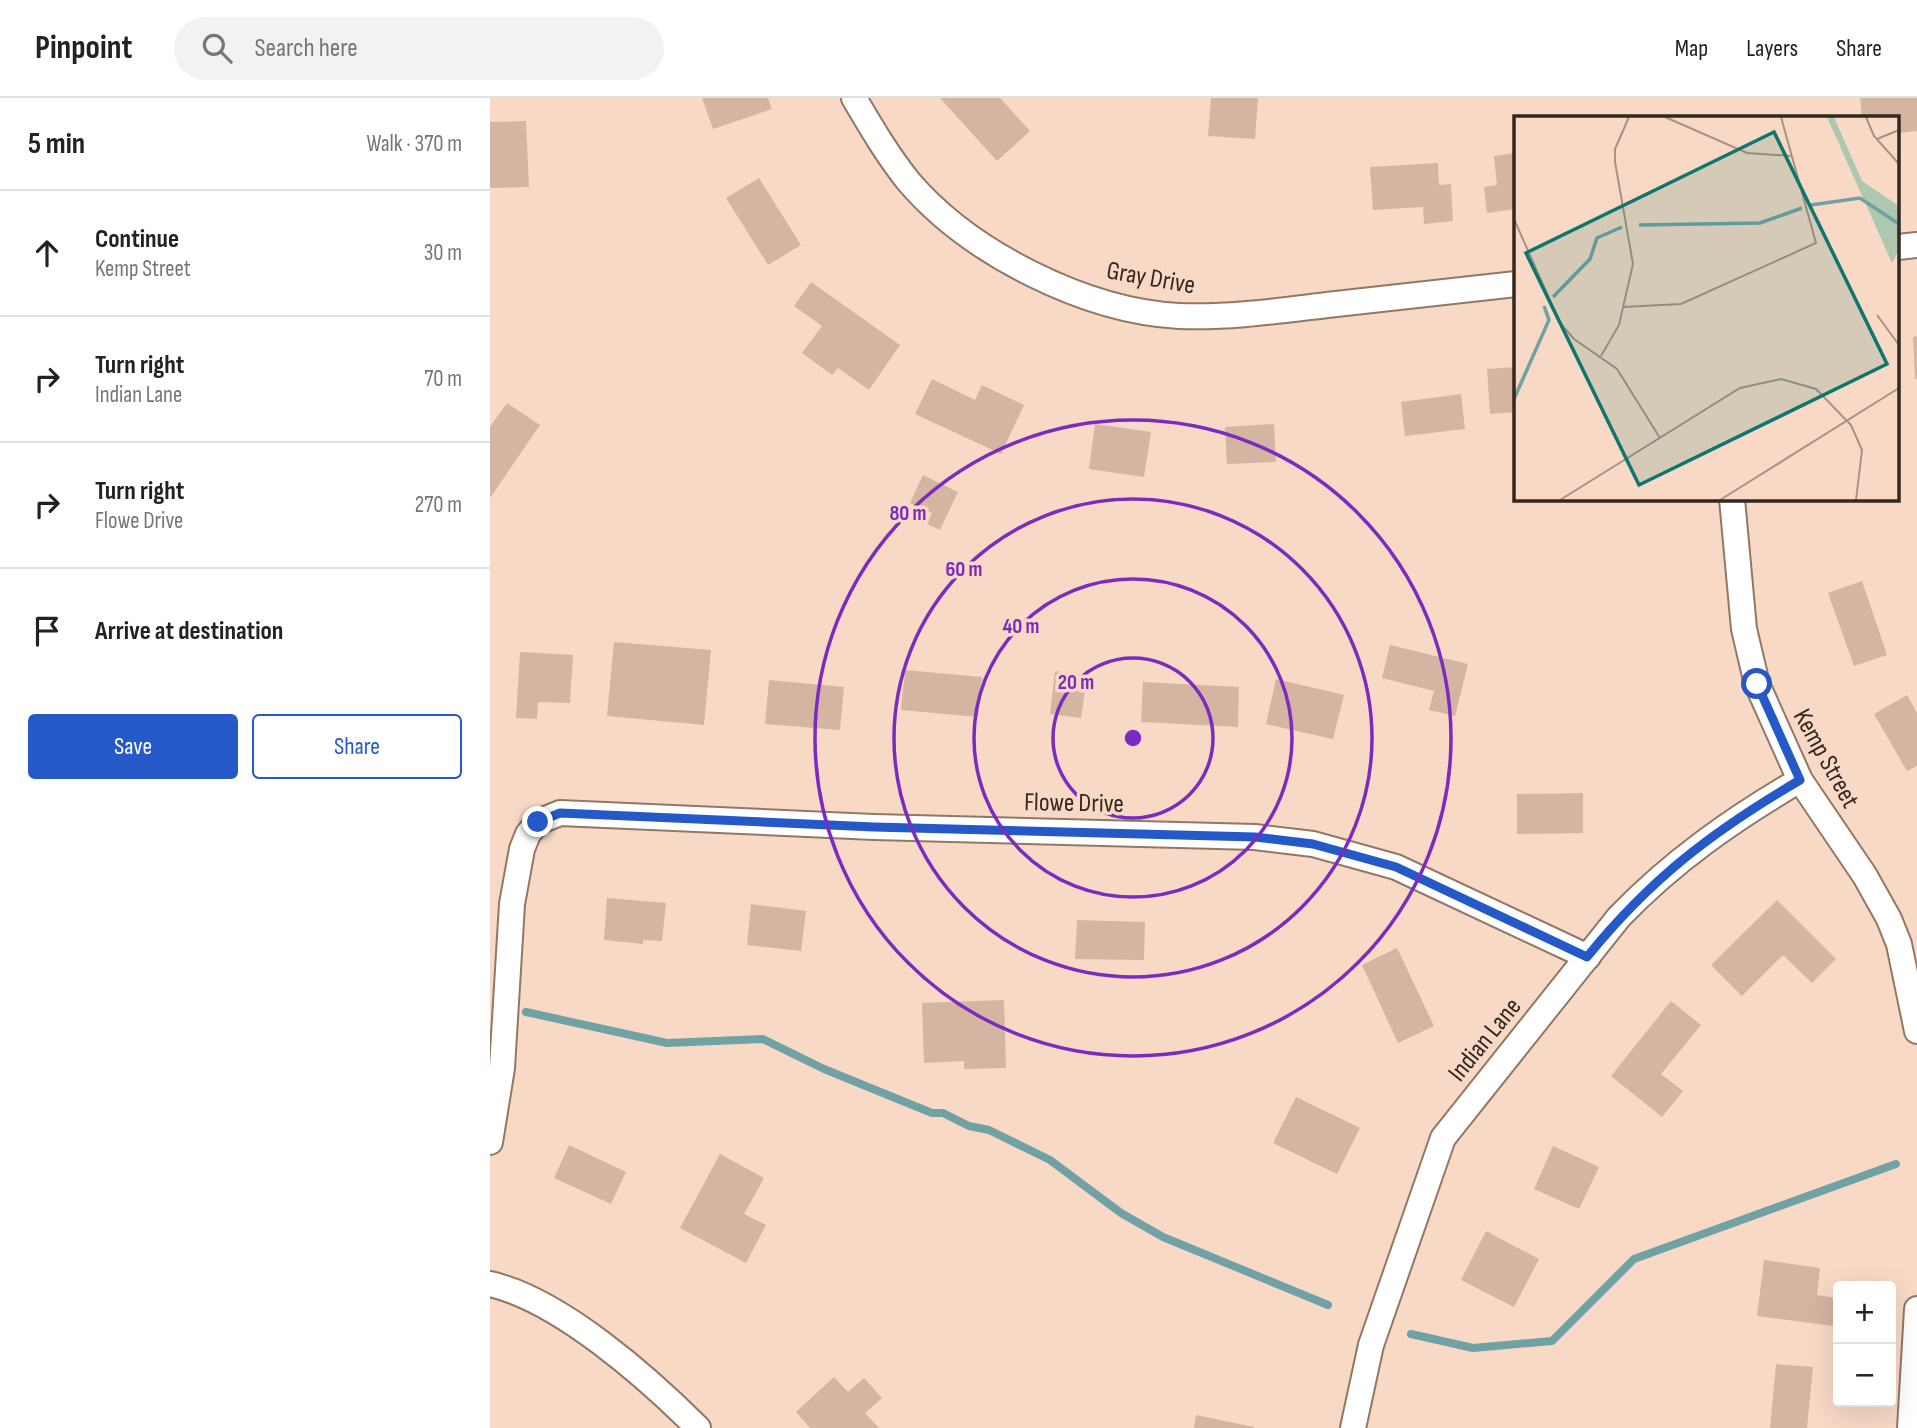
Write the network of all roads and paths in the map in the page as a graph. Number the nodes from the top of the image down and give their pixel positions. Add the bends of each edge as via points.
1 (854, 98) edge
2 (1917, 245) edge
3 (1899, 247) edge
4 (1514, 284) edge
5 (1732, 500) edge
6 (1800, 780) junction
7 (1587, 957) junction
8 (1917, 1031) edge
9 (490, 1142) edge
10 (490, 1284) edge
11 (1917, 1309) edge
12 (698, 1428) edge
13 (1353, 1428) edge
14 (1910, 1428) edge

1 - 4 street, Gray Drive via 909,182 966,235 1017,266 1125,307 1175,316 1227,317
2 - 3 street
5 - 6 street, Kemp Street via 1744,629 1757,684
6 - 7 street, Indian Lane via 1724,827 1671,867 1619,917
6 - 8 street, Kemp Street via 1865,876 1888,919 1902,955
7 - 9 street, Flowe Drive via 1396,867 1313,844 1255,837 560,813 538,822 522,849 512,904 502,1068
7 - 13 street, Indian Lane via 1443,1138 1371,1345
10 - 12 street via 523,1297 597,1340
11 - 14 street

